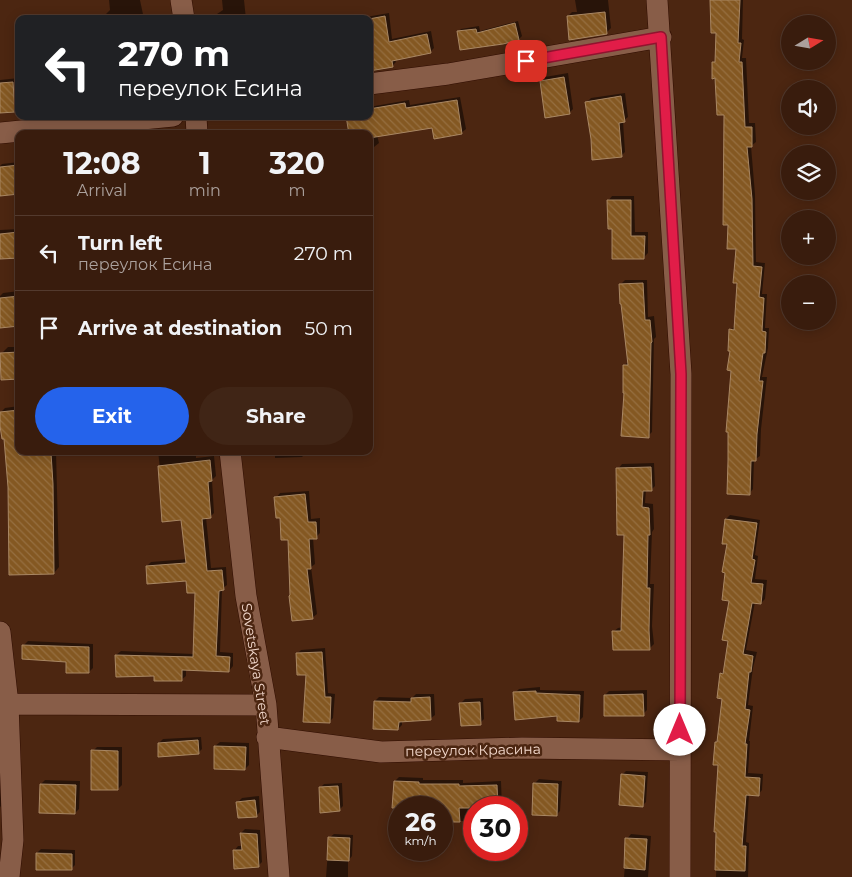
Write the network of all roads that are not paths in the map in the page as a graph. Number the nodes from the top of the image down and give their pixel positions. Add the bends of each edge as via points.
1 (182, 0) edge
2 (657, 0) edge
3 (184, 15) edge
4 (661, 37) junction
5 (373, 83) edge
6 (130, 120) edge
7 (22, 130) edge
8 (15, 131) edge
9 (0, 132) edge
10 (230, 455) edge
11 (0, 632) edge
12 (4, 704) edge
13 (266, 705) junction
14 (267, 738) junction
15 (680, 750) junction
16 (10, 877) edge
17 (279, 877) edge
18 (680, 877) edge

1 - 3 street
2 - 4 street
4 - 5 street via 448,74
4 - 15 street via 681,374
6 - 7 street
8 - 9 street
10 - 13 street, Sovetskaya Street via 246,596
11 - 12 street
12 - 13 street
12 - 16 street via 13,840
13 - 14 street, Sovetskaya Street
14 - 15 street, переулок Красина via 381,752 522,748
14 - 17 street, Sovetskaya Street
15 - 18 street

